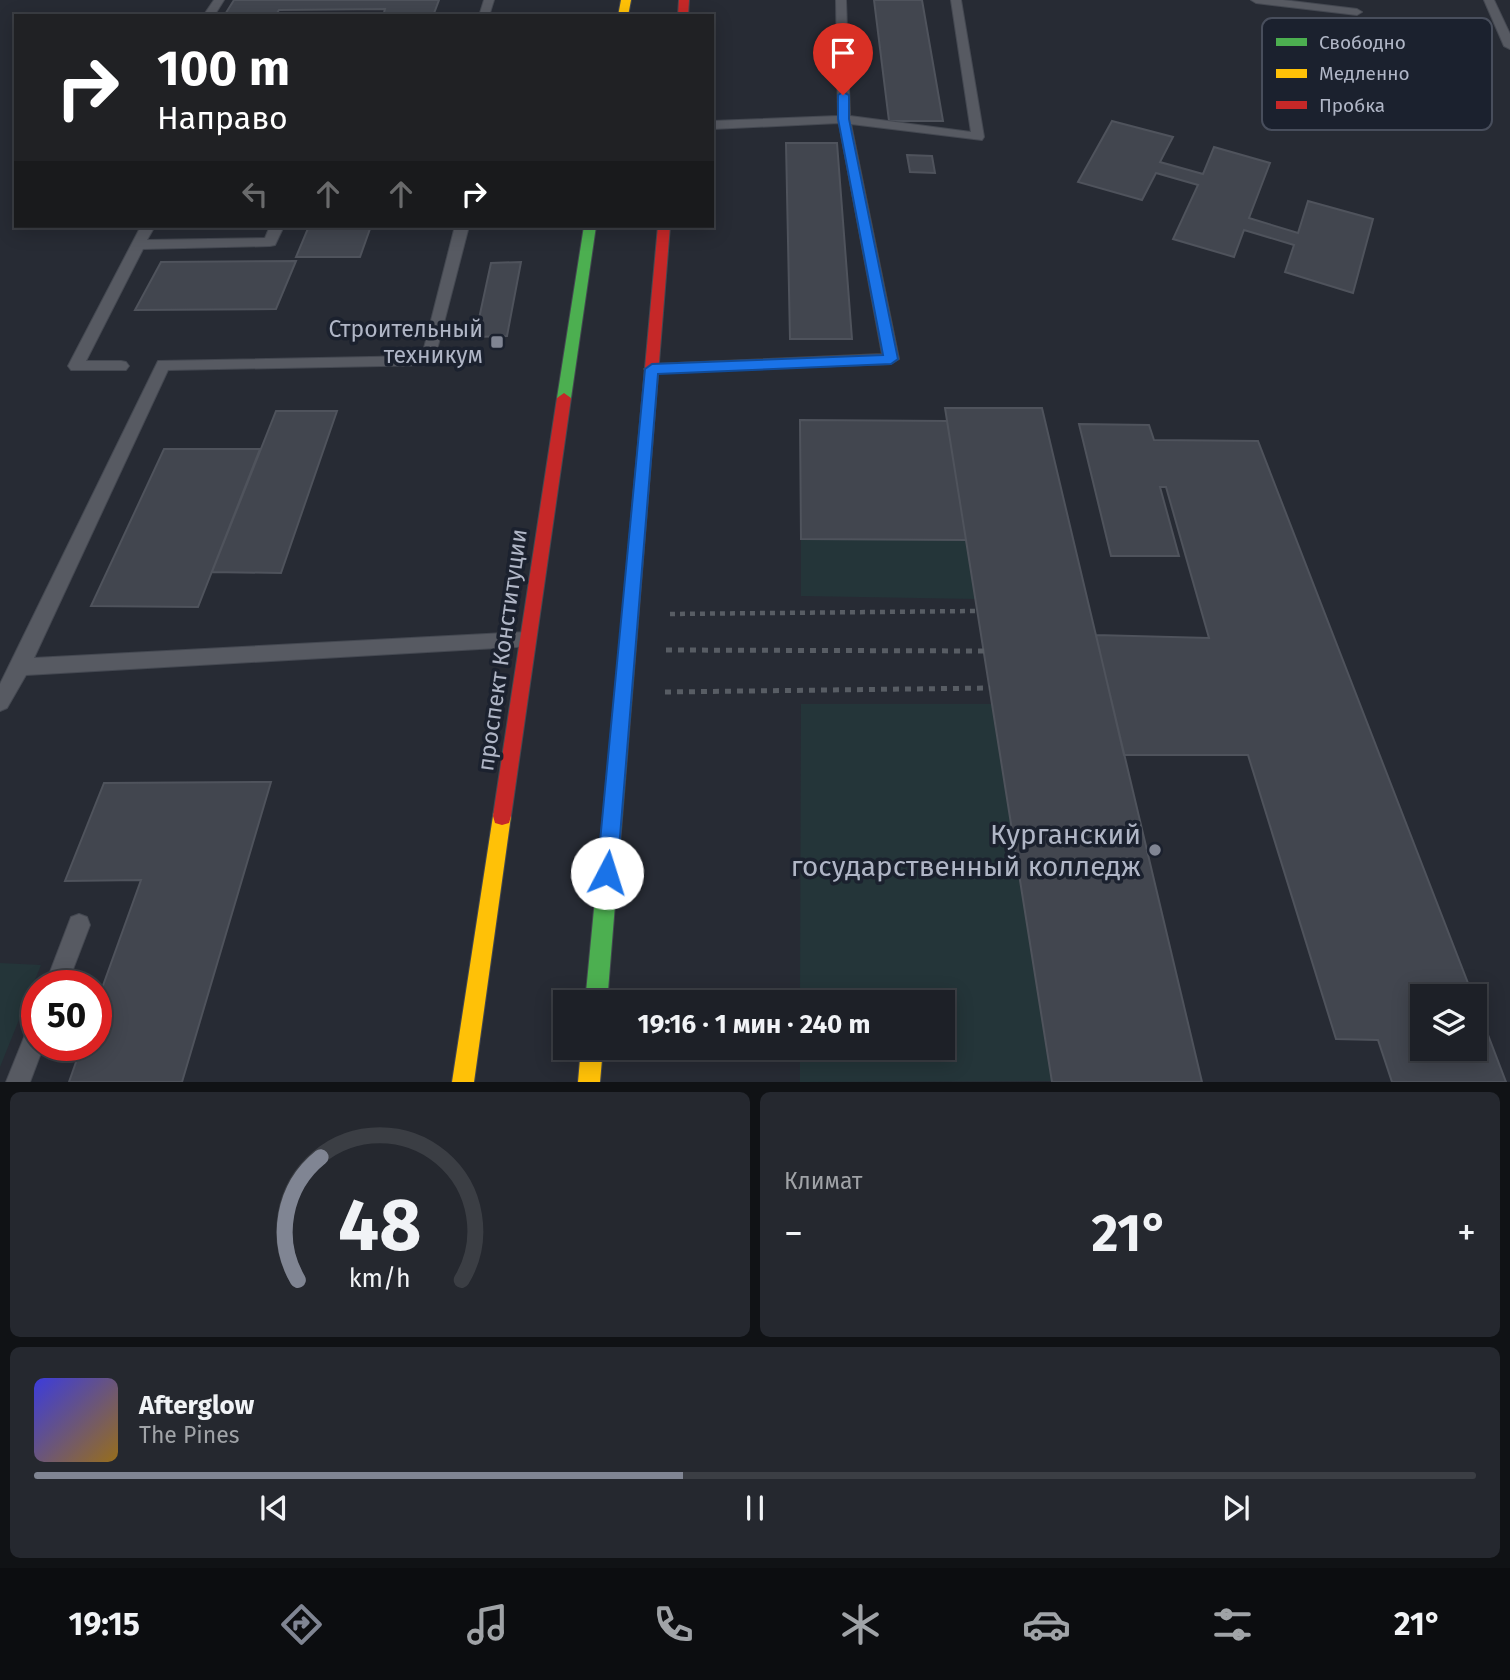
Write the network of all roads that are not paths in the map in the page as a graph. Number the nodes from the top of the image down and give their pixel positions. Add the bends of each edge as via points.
1 (841, 0) edge
2 (956, 0) edge
3 (1256, 0) edge
4 (1489, 0) edge
5 (1357, 12) dead end
6 (1510, 46) edge
7 (844, 119) junction
8 (714, 125) edge
9 (147, 228) edge
10 (275, 228) edge
11 (461, 228) edge
12 (590, 228) edge
13 (664, 228) edge
14 (138, 246) junction
15 (121, 366) dead end
16 (652, 369) junction
17 (526, 640) junction
18 (20, 667) junction
19 (0, 702) edge
20 (79, 925) dead end
21 (62, 970) edge
22 (597, 990) edge
23 (591, 1060) edge
24 (26, 1061) edge
25 (18, 1082) edge
26 (463, 1082) edge
27 (589, 1082) edge

1 - 7 lane
2 - 7 lane via 978,137
3 - 5 lane
4 - 6 lane
7 - 8 lane
7 - 16 lane via 891,359
9 - 14 lane
10 - 14 lane via 270,242
11 - 18 lane via 428,361 163,365
12 - 17 main road, проспект Конституции
13 - 16 main road
14 - 15 lane via 76,366
16 - 22 main road
17 - 18 lane
17 - 26 main road, проспект Конституции
18 - 19 lane
20 - 21 lane
23 - 27 main road
24 - 25 lane

